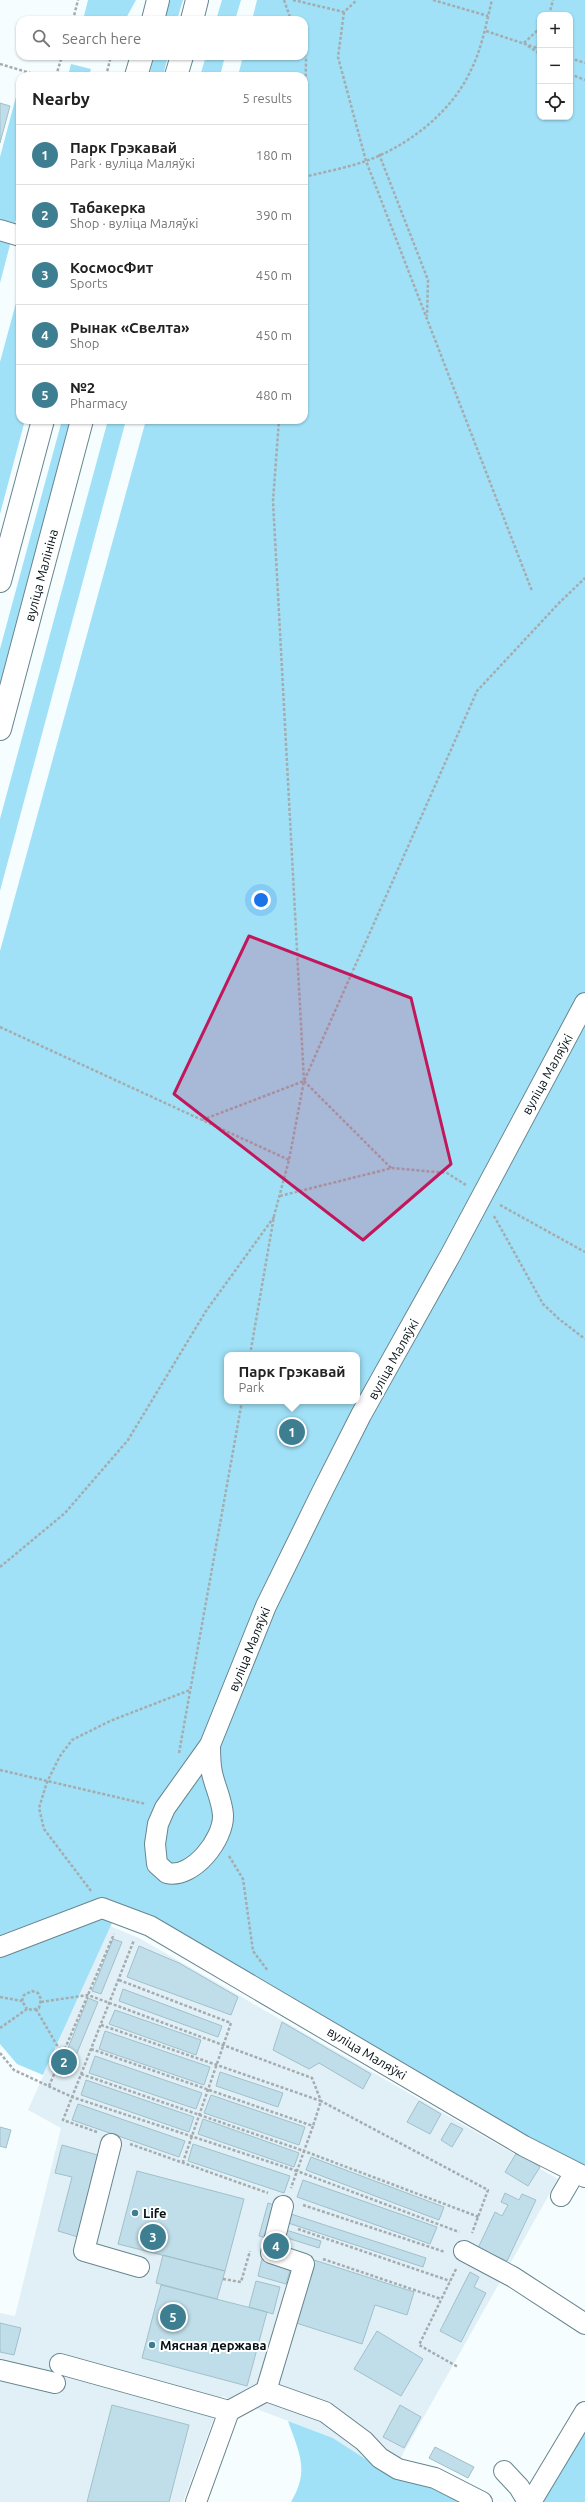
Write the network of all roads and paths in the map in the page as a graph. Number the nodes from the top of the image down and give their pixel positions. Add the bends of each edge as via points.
1 (78, 0) edge
2 (158, 0) edge
3 (198, 0) edge
4 (284, 0) edge
5 (293, 0) edge
6 (357, 0) edge
7 (433, 0) edge
8 (492, 0) edge
9 (553, 0) edge
10 (344, 12) junction
11 (550, 12) edge
12 (74, 16) edge
13 (154, 16) edge
14 (193, 16) edge
15 (290, 16) edge
16 (488, 16) junction
17 (486, 31) junction
18 (537, 31) edge
19 (524, 43) junction
20 (537, 47) edge
21 (537, 52) edge
22 (573, 59) edge
23 (61, 60) edge
24 (110, 60) edge
25 (141, 60) edge
26 (181, 60) edge
27 (306, 60) edge
28 (585, 63) edge
29 (0, 64) edge
30 (27, 72) edge
31 (57, 72) edge
32 (107, 72) edge
33 (137, 72) edge
34 (177, 72) edge
35 (306, 72) edge
36 (573, 75) edge
37 (585, 80) edge
38 (379, 154) junction
39 (366, 161) junction
40 (308, 177) edge
41 (0, 230) edge
42 (16, 235) edge
43 (427, 318) junction
44 (42, 424) edge
45 (81, 424) edge
46 (279, 424) edge
47 (585, 578) edge
48 (0, 581) edge
49 (532, 591) dead end
50 (0, 729) edge
51 (585, 1003) edge
52 (0, 1027) edge
53 (304, 1080) junction
54 (202, 1120) junction
55 (289, 1160) junction
56 (392, 1168) junction
57 (482, 1195) junction
58 (280, 1196) junction
59 (274, 1216) junction
60 (585, 1252) edge
61 (585, 1339) edge
62 (251, 1352) edge
63 (241, 1404) edge
64 (0, 1567) edge
65 (190, 1690) junction
66 (210, 1745) junction
67 (0, 1770) edge
68 (187, 1774) junction
69 (47, 1782) junction
70 (165, 1808) junction
71 (217, 1836) junction
72 (102, 1908) junction
73 (122, 1915) junction
74 (143, 1932) junction
75 (0, 1947) edge
76 (271, 1974) dead end
77 (119, 1980) junction
78 (88, 1995) junction
79 (0, 1997) edge
80 (22, 2001) junction
81 (41, 2002) junction
82 (110, 2003) junction
83 (26, 2009) junction
84 (36, 2009) junction
85 (101, 2025) junction
86 (0, 2028) edge
87 (223, 2045) junction
88 (91, 2049) junction
89 (0, 2053) edge
90 (62, 2054) junction
91 (216, 2065) junction
92 (81, 2074) junction
93 (49, 2086) junction
94 (208, 2090) junction
95 (72, 2097) junction
96 (321, 2101) junction
97 (199, 2115) junction
98 (313, 2126) junction
99 (192, 2136) junction
100 (112, 2140) junction
101 (304, 2151) junction
102 (183, 2162) junction
103 (437, 2163) dead end
104 (297, 2171) junction
105 (580, 2175) edge
106 (561, 2196) dead end
107 (284, 2204) junction
108 (478, 2218) dead end
109 (459, 2246) junction
110 (317, 2256) dead end
111 (139, 2267) dead end
112 (244, 2270) dead end
113 (223, 2279) dead end
114 (450, 2281) dead end
115 (441, 2299) dead end
116 (585, 2324) edge
117 (419, 2345) dead end
118 (60, 2364) dead end
119 (458, 2367) dead end
120 (0, 2370) edge
121 (55, 2383) dead end
122 (266, 2391) junction
123 (229, 2411) junction
124 (585, 2412) edge
125 (504, 2471) dead end
126 (196, 2502) edge
127 (482, 2502) edge
128 (528, 2502) edge
129 (531, 2502) edge

1 - 12 path
2 - 13 main road
3 - 14 main road
4 - 15 path
5 - 10 path
6 - 10 path
7 - 16 path
8 - 16 path
9 - 11 path
10 - 39 path via 338,57
16 - 17 path
17 - 19 path
17 - 38 path via 471,70 453,99 417,134
18 - 19 path
19 - 20 path
19 - 21 path
22 - 28 path
23 - 31 path
24 - 32 path
25 - 33 main road
26 - 34 main road
27 - 35 path
29 - 30 path
36 - 37 path
38 - 39 path
38 - 43 path via 428,280
39 - 40 path
39 - 43 path
41 - 42 street
43 - 49 path
44 - 48 main road
45 - 50 main road, вуліца Малініна
46 - 53 path via 273,501
47 - 53 path via 559,602 477,691
51 - 57 street, вуліца Маляўкі
52 - 54 path
53 - 54 path
53 - 55 path
53 - 56 path
54 - 55 path
55 - 58 path
56 - 57 path via 447,1173
56 - 58 path
57 - 60 path
57 - 61 path via 543,1304
57 - 66 street, вуліца Маляўкі via 361,1415 266,1606
58 - 59 path
59 - 62 path
59 - 64 path via 206,1311 128,1440 65,1512
63 - 65 path
65 - 68 path via 179,1752
65 - 69 path via 146,1705 72,1740 60,1756
66 - 68 street, вуліца Маляўкі
66 - 71 street, вуліца Маляўкі via 212,1773 223,1816
67 - 69 path
68 - 70 street, вуліца Маляўкі
69 - 70 path
69 - 72 path via 39,1808 44,1829
70 - 71 street, вуліца Маляўкі via 158,1824 155,1844 157,1864 167,1873 178,1874 193,1867 206,1855
71 - 76 path via 243,1879 253,1951
72 - 73 street, вуліца Маляўкі
72 - 75 street
73 - 74 street, вуліца Маляўкі
73 - 78 path
74 - 77 path
74 - 105 street, вуліца Маляўкі
77 - 82 path
77 - 87 path via 231,2023
78 - 81 path
78 - 82 path
78 - 90 path
79 - 80 path
80 - 81 path via 24,1995 32,1991 40,1996
80 - 83 path
81 - 84 path
82 - 85 path
82 - 87 path
83 - 84 path
83 - 86 path
84 - 90 path
85 - 88 path
85 - 91 path
87 - 91 path
87 - 96 path via 312,2078
88 - 92 path
88 - 94 path
89 - 93 path via 14,2070
90 - 93 path
91 - 94 path
91 - 96 path
92 - 95 path
92 - 97 path
93 - 95 path
94 - 97 path
94 - 98 path
95 - 99 path
95 - 100 path via 63,2120
96 - 98 path
96 - 103 path
97 - 99 path
97 - 101 path
98 - 101 path
99 - 102 path
99 - 104 path
100 - 102 path
100 - 111 street via 84,2251
101 - 104 path
101 - 108 path
102 - 107 path
104 - 107 path
104 - 109 path
105 - 106 street
107 - 109 path
107 - 114 path
107 - 122 street via 271,2253 304,2264
109 - 116 street via 551,2300
110 - 115 path
112 - 113 path via 241,2282
117 - 119 path
118 - 123 street
120 - 121 street
122 - 123 street
122 - 127 street via 325,2412 364,2441 380,2458 398,2469 435,2478
123 - 126 street
124 - 129 street
125 - 128 street via 519,2487

